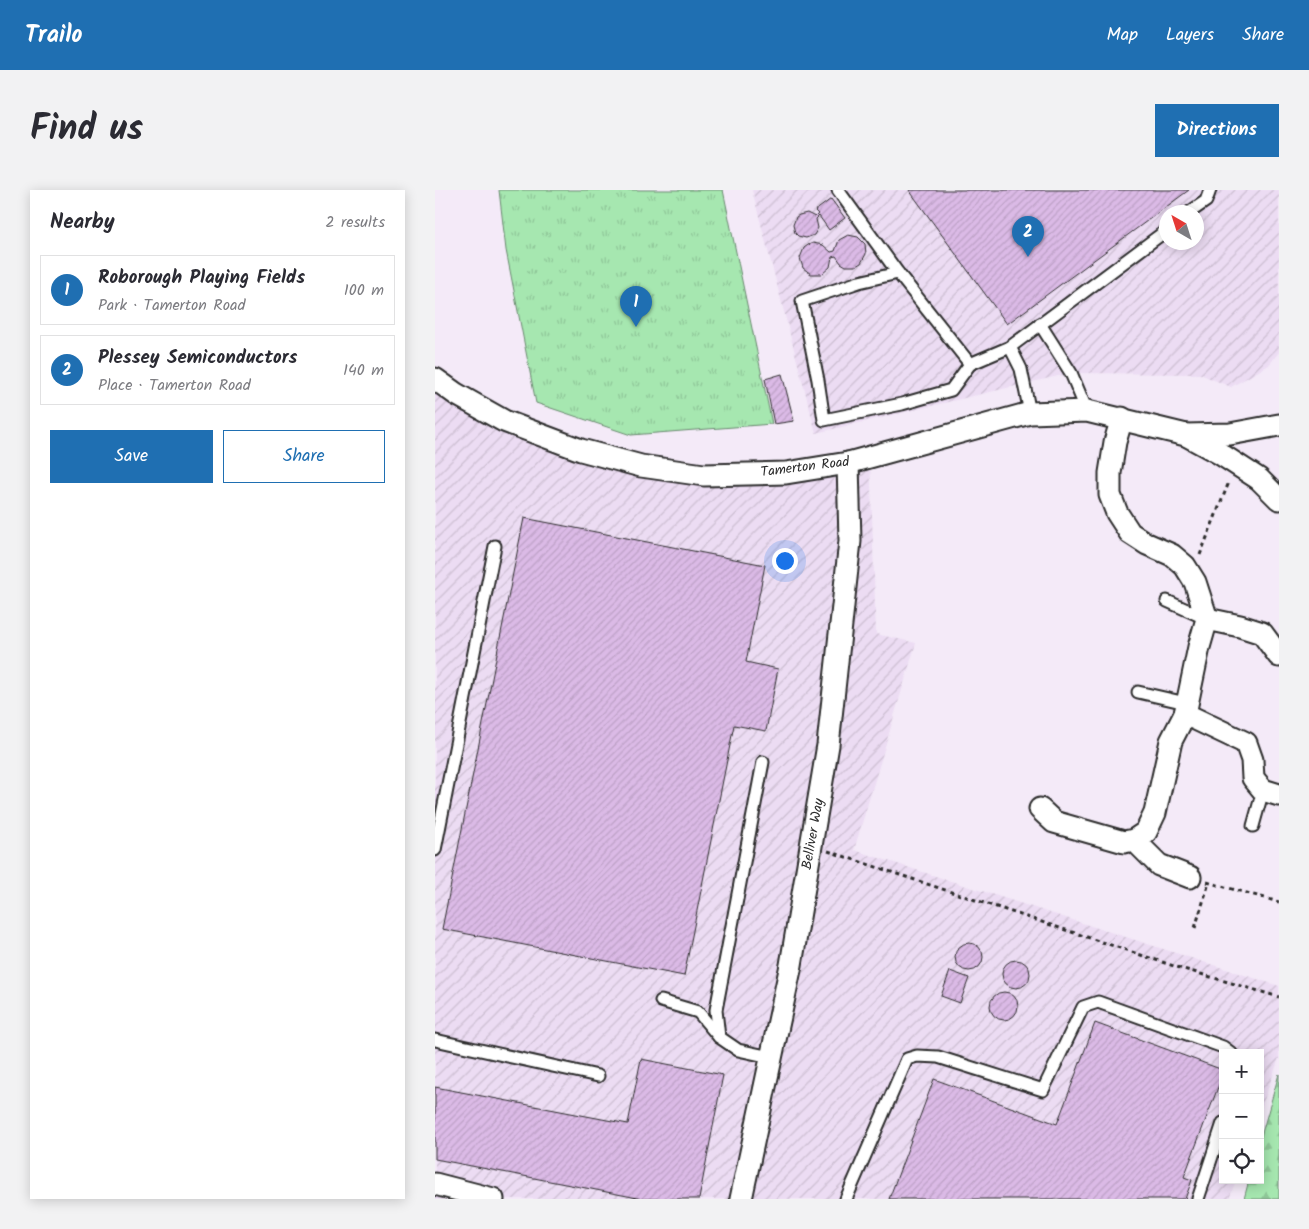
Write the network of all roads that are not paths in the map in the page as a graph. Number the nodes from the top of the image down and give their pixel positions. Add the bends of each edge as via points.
1 (838, 190) edge
2 (1210, 190) edge
3 (1200, 205) edge
4 (1159, 236) edge
5 (897, 273) junction
6 (1040, 324) junction
7 (1010, 347) junction
8 (970, 364) junction
9 (435, 379) edge
10 (1087, 411) junction
11 (1030, 413) junction
12 (1122, 418) junction
13 (1279, 425) edge
14 (1186, 435) junction
15 (848, 463) junction
16 (1279, 499) edge
17 (495, 546) dead end
18 (1167, 601) dead end
19 (1207, 619) junction
20 (1279, 656) edge
21 (1138, 692) dead end
22 (1186, 708) junction
23 (763, 762) dead end
24 (1271, 792) edge
25 (1040, 809) dead end
26 (1253, 826) dead end
27 (1134, 840) junction
28 (435, 850) edge
29 (1199, 880) road end
30 (661, 1001) dead end
31 (719, 1037) junction
32 (435, 1040) edge
33 (1226, 1049) edge
34 (770, 1057) junction
35 (599, 1076) dead end
36 (1219, 1135) edge
37 (435, 1184) edge
38 (493, 1199) edge
39 (741, 1199) edge
40 (846, 1199) edge
41 (1198, 1199) edge

1 - 5 lane
2 - 3 lane via 1206,201
4 - 6 lane
5 - 8 lane
5 - 8 lane via 801,301 823,420 951,390
6 - 7 lane
6 - 10 lane via 1071,373
7 - 8 lane
7 - 11 lane via 1021,369
9 - 15 street, Tamerton Road via 504,421 581,450 641,466 704,475 786,473
10 - 11 street, Tamerton Road
10 - 12 street, Tamerton Road
11 - 15 street, Tamerton Road
12 - 14 street, Tamerton Road
12 - 19 street via 1110,473 1110,495 1117,513 1130,533 1185,566 1195,582
13 - 14 street, Tamerton Road via 1230,434
14 - 16 street, Tamerton Road via 1259,479
15 - 34 street, Belliver Way via 850,541 828,745 791,965
17 - 28 lane
18 - 19 lane
19 - 20 street via 1262,633
19 - 22 street
21 - 22 lane
22 - 24 street via 1246,743 1252,760 1253,778
22 - 27 street via 1171,741 1155,813 1146,832
23 - 31 lane via 716,1010
24 - 26 lane
25 - 27 street via 1054,822 1123,842
27 - 29 street via 1159,865
30 - 31 lane via 697,1012
31 - 34 lane via 738,1050
32 - 35 lane
33 - 40 lane via 1097,1002 1083,1007 1043,1090 938,1057 907,1059
34 - 39 street, Belliver Way
36 - 41 lane
37 - 38 street

